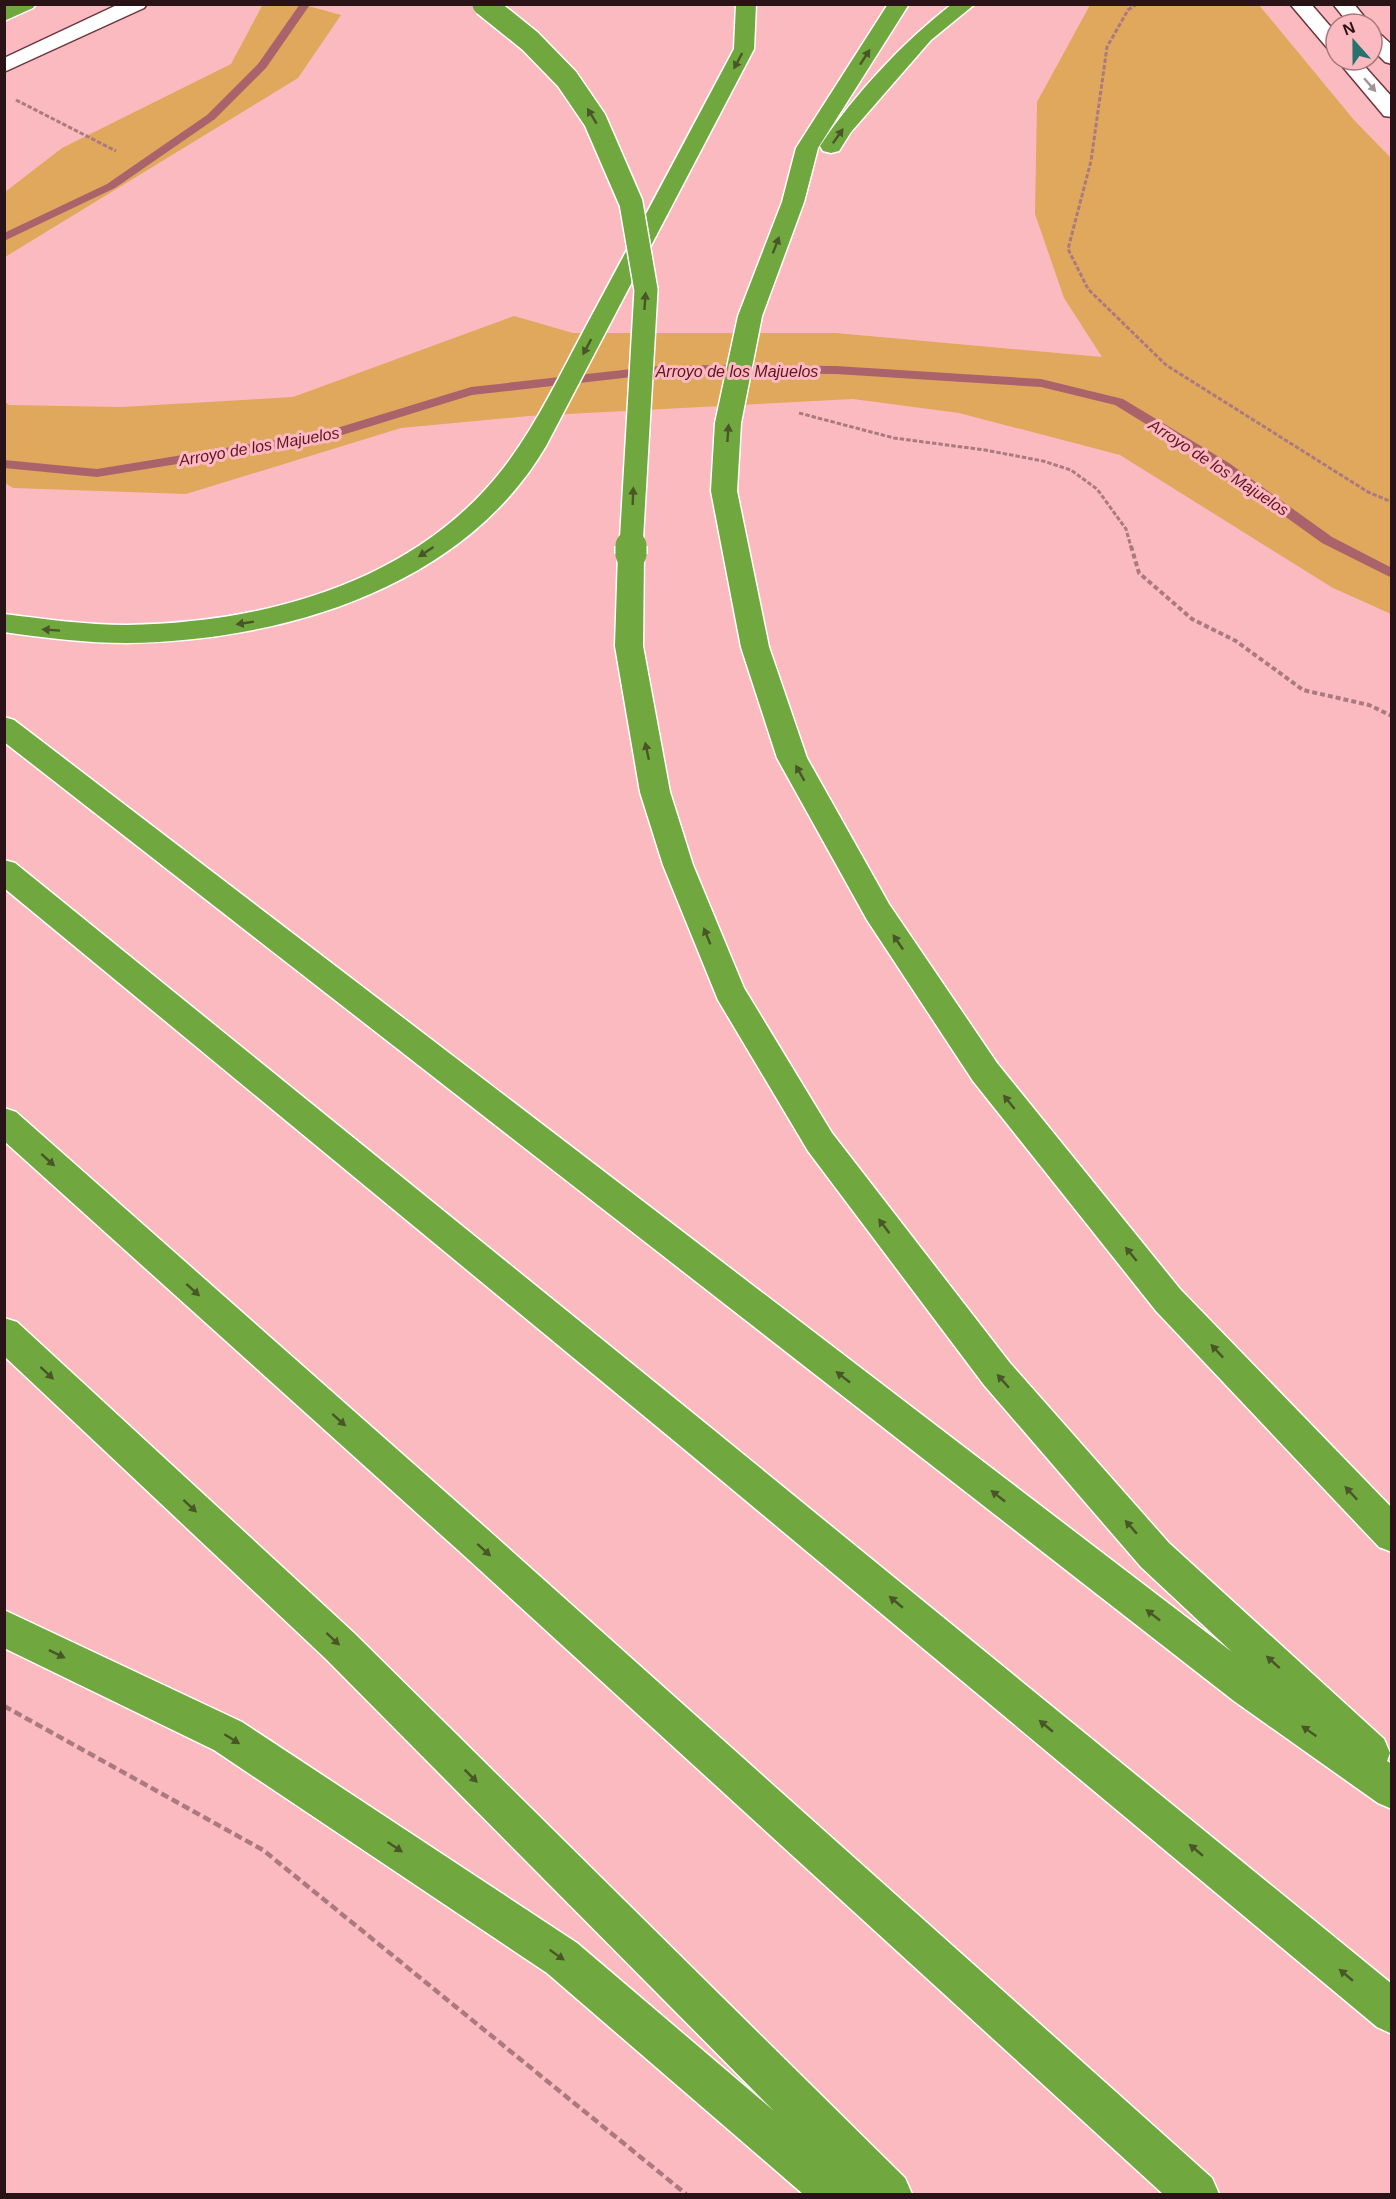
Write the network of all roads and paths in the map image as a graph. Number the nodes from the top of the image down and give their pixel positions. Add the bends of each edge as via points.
1 (26, 4) edge
2 (137, 4) edge
3 (484, 4) edge
4 (746, 4) edge
5 (899, 4) edge
6 (965, 4) edge
7 (1137, 4) edge
8 (1300, 4) edge
9 (4, 15) edge
10 (1324, 32) edge
11 (4, 66) edge
12 (1358, 72) edge
13 (14, 99) dead end
14 (1392, 111) edge
15 (116, 151) dead end
16 (792, 202) junction
17 (799, 413) dead end
18 (1392, 502) edge
19 (4, 623) edge
20 (1392, 716) edge
21 (4, 727) edge
22 (4, 871) edge
23 (4, 1121) edge
24 (4, 1333) edge
25 (1392, 1535) edge
26 (4, 1628) edge
27 (4, 1706) edge
28 (1392, 1774) edge
29 (1392, 1788) edge
30 (1392, 2012) edge
31 (686, 2194) edge
32 (837, 2194) edge
33 (889, 2194) edge
34 (1196, 2194) edge

1 - 9 highway
2 - 11 street
28 -> 3 highway, bridge via 1155,1555 997,1374 820,1142 729,991 678,865 655,792 629,646 635,453 646,290 631,203 595,120 567,79 530,41
4 -> 19 highway via 744,49 560,398 526,456 473,518 390,575 314,606 254,621 126,634
16 -> 5 highway via 807,148
16 -> 6 highway via 843,129 924,36
7 - 18 path via 1128,10 1107,47 1091,161 1068,249 1088,289 1166,365 1368,492
8 - 10 street
12 -> 14 street
13 - 15 path
25 -> 16 highway via 1168,1300 986,1072 878,912 792,758 755,647 724,491 728,423 750,316
17 - 20 path via 894,438 985,450 1071,470 1097,489 1126,529 1139,573 1192,619 1236,641 1303,690 1369,705
29 -> 21 highway via 1220,1666
30 -> 22 highway
23 -> 34 highway
24 -> 33 highway via 340,1646
26 -> 32 highway via 228,1736 562,1958
27 - 31 path via 263,1850

